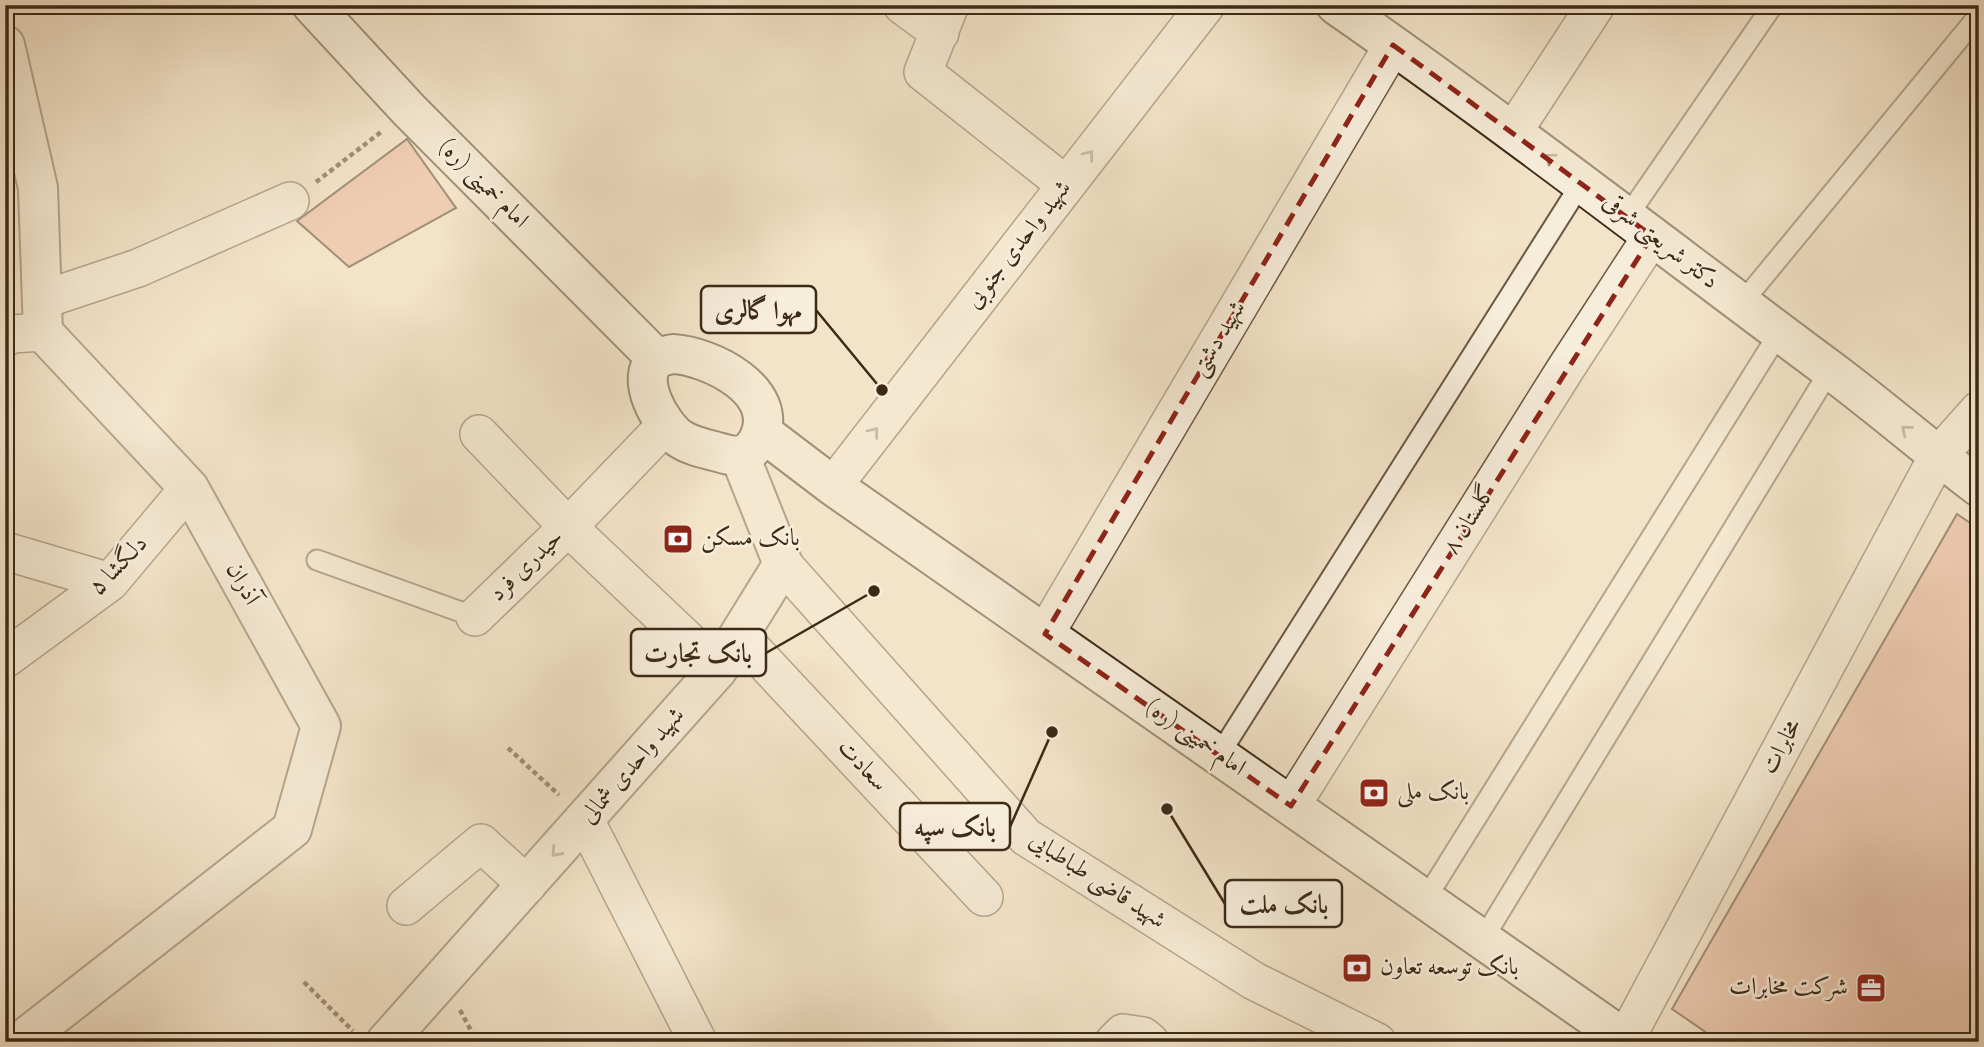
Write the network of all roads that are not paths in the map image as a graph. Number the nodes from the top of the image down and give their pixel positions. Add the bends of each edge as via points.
1 (312, 5) edge
2 (902, 5) edge
3 (1206, 5) edge
4 (1336, 5) edge
5 (1596, 5) edge
6 (1773, 5) edge
7 (1979, 15) edge
8 (945, 19) edge
9 (5, 45) edge
10 (1393, 45) junction
11 (1513, 132) junction
12 (1583, 182) junction
13 (1066, 185) junction
14 (290, 201) road end
15 (1640, 226) junction
16 (1741, 304) junction
17 (43, 316) junction
18 (1779, 333) junction
19 (5, 338) edge
20 (657, 359) junction
21 (1830, 370) junction
22 (1979, 410) edge
23 (666, 425) junction
24 (479, 434) dead end
25 (751, 444) junction
26 (1938, 456) junction
27 (833, 486) junction
28 (1979, 487) edge
29 (189, 488) junction
30 (568, 527) junction
31 (5, 551) edge
32 (317, 560) dead end
33 (783, 564) junction
34 (110, 582) junction
35 (475, 617) joint
36 (1045, 634) junction
37 (739, 635) junction
38 (5, 659) edge
39 (718, 669) junction
40 (1219, 755) junction
41 (1291, 806) junction
42 (585, 820) junction
43 (527, 885) junction
44 (984, 897) dead end
45 (1425, 900) junction
46 (406, 906) dead end
47 (1483, 939) junction
48 (1326, 1031) edge
49 (370, 1037) edge
50 (1626, 1041) edge
51 (20, 1042) edge
52 (698, 1042) edge
53 (1114, 1042) edge
54 (1150, 1042) edge
55 (1377, 1042) edge

1 - 20 main road, امام خمینی (ره) via 409,110
2 - 8 street
13 -> 3 street, شهید واحدی جنوبی
4 - 10 main road, دکتر شریعتی شرقی
5 - 11 street
6 - 15 lane
7 - 16 lane
8 - 13 street via 923,72
9 - 17 main road via 38,188
10 - 11 main road, دکتر شریعتی شرقی
10 - 36 street, شهید دشتی
12 -> 11 main road, دکتر شریعتی شرقی
12 - 15 main road, دکتر شریعتی شرقی
12 - 40 lane
27 -> 13 street, شهید واحدی جنوبی
14 - 17 street
15 - 16 main road, دکتر شریعتی شرقی
15 - 41 street, گلستان ۸ via 1566,368
16 - 18 main road, دکتر شریعتی شرقی
17 - 19 street
17 - 29 main road, آذران
18 - 21 main road, دکتر شریعتی شرقی
18 - 45 lane
20 - 23 main road via 649,370 648,385
20 - 25 main road via 688,355 741,381 763,411
26 -> 21 main road, دکتر شریعتی شرقی
21 - 47 lane
22 - 26 street, مخابرات
23 - 25 main road via 695,446
23 - 30 street, حیدری فرد
24 - 30 street
25 - 27 main road, امام خمینی (ره)
25 - 33 main road
26 - 28 main road, دکتر شریعتی شرقی
26 - 50 street, مخابرات
27 - 36 main road, امام خمینی (ره)
29 - 34 street, دلگشا ۵
29 - 51 main road, آذران via 321,726 292,830
30 - 35 street, حیدری فرد
30 - 39 street
31 - 34 street
32 - 35 lane, حیدری فرد
33 - 37 main road, شهید واحدی شمالی
33 - 48 street, شهید قاضی طباطبایی via 1026,837
34 - 38 street, دلگشا ۵
36 - 40 main road, امام خمینی (ره)
37 - 39 main road, شهید واحدی شمالی
37 - 44 street, سعادت
39 - 42 main road, شهید واحدی شمالی
40 - 41 main road, امام خمینی (ره)
41 - 45 main road, امام خمینی (ره)
42 -> 43 main road, شهید واحدی شمالی
42 - 52 street
43 - 46 street via 481,842
43 - 49 main road, شهید واحدی شمالی
45 - 47 main road, امام خمینی (ره)
47 - 50 main road, امام خمینی (ره)
48 - 55 street, شهید قاضی طباطبایی
53 - 54 street via 1123,1033

